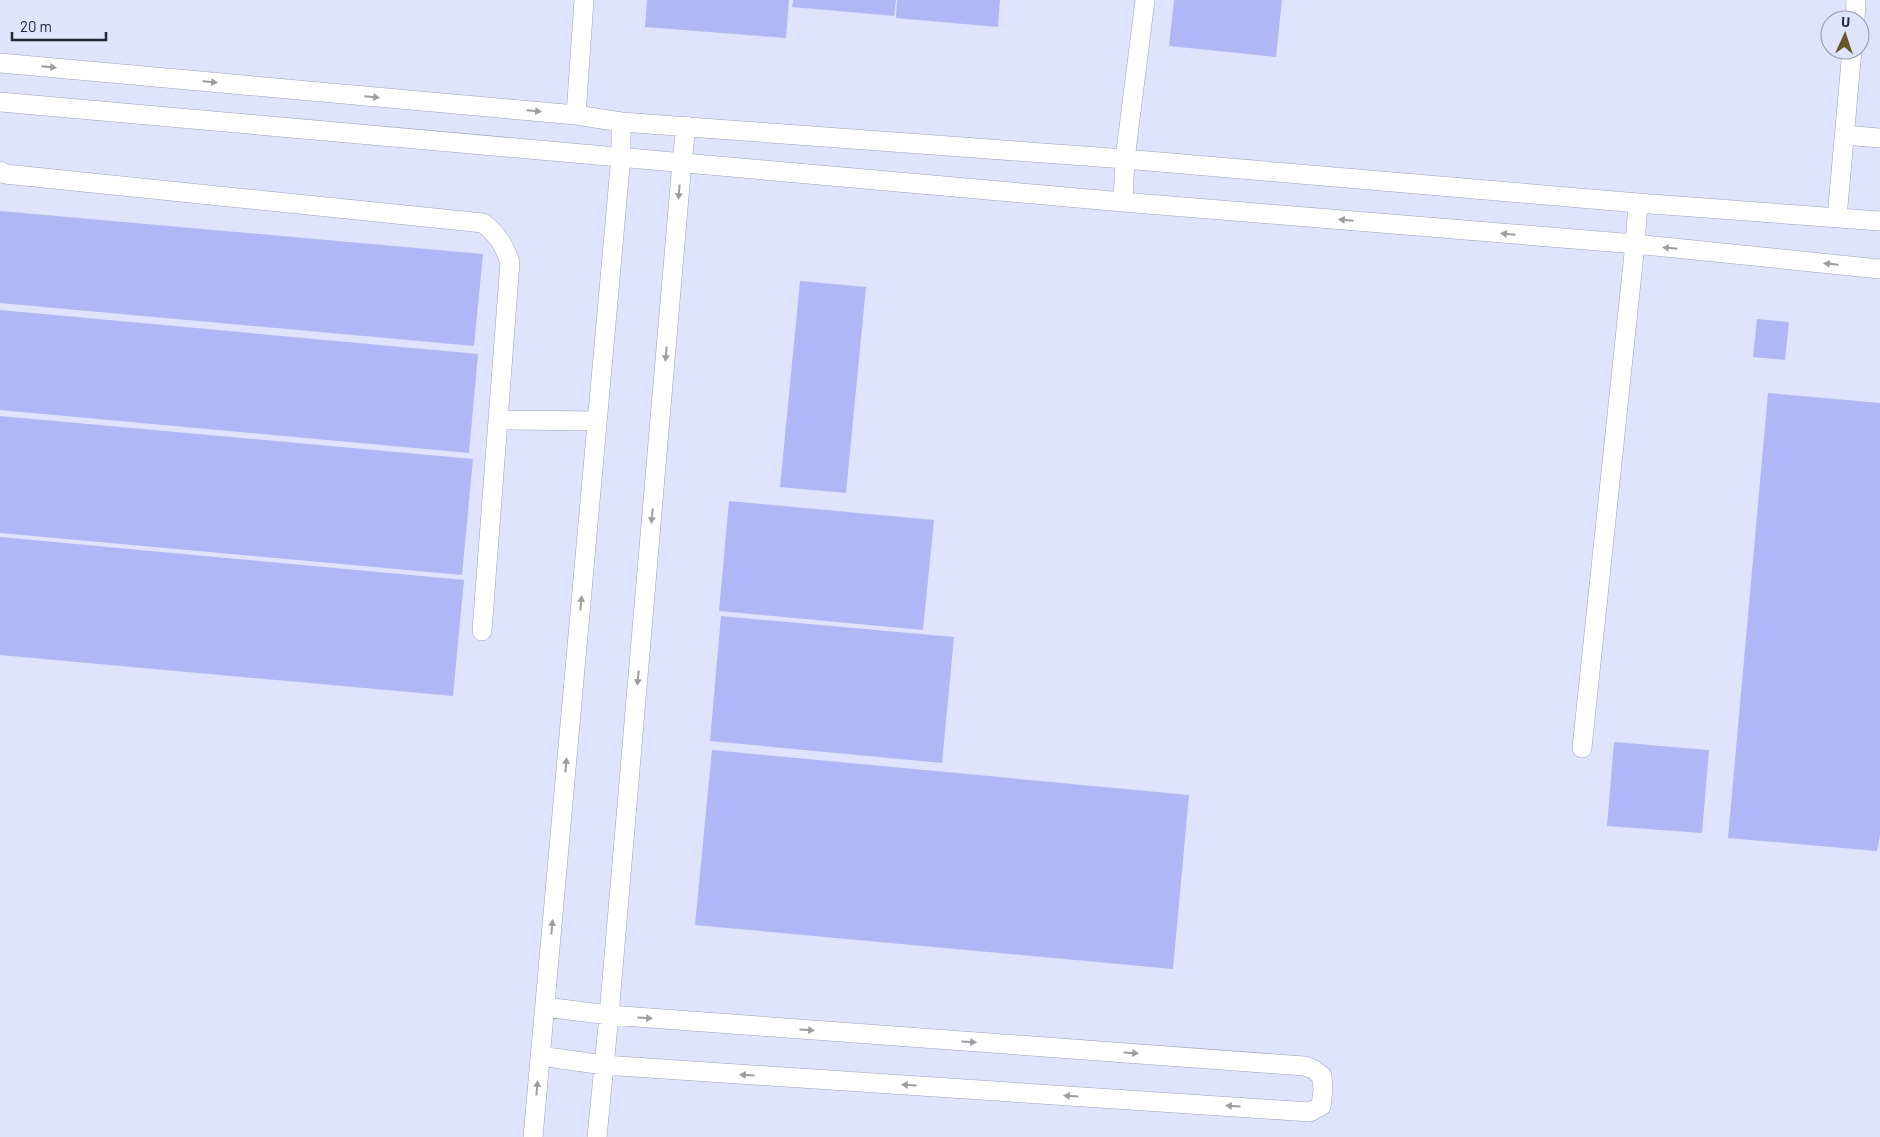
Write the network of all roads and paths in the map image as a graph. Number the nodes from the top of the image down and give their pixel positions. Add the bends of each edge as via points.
1 (584, 0) edge
2 (1145, 0) edge
3 (1851, 60) edge
4 (0, 63) edge
5 (0, 102) edge
6 (576, 115) junction
7 (621, 122) junction
8 (686, 126) junction
9 (1844, 135) junction
10 (1880, 138) edge
11 (621, 156) junction
12 (1125, 159) junction
13 (682, 162) junction
14 (0, 171) edge
15 (1123, 202) junction
16 (1638, 203) junction
17 (1837, 217) junction
18 (1880, 221) edge
19 (1635, 244) junction
20 (1880, 269) edge
21 (498, 420) junction
22 (597, 421) junction
23 (482, 631) dead end
24 (1582, 748) dead end
25 (545, 1007) junction
26 (609, 1015) junction
27 (540, 1056) junction
28 (604, 1065) junction
29 (533, 1137) edge
30 (597, 1137) edge

1 - 6 lane
2 - 12 lane
3 - 9 lane
4 -> 6 lane
5 - 11 lane
6 - 7 lane
7 - 8 lane
7 - 11 lane
8 - 12 lane
8 - 13 lane
9 - 10 lane
9 - 17 lane
11 - 13 lane
11 - 22 lane
12 - 15 lane
12 - 16 lane
13 - 15 lane
13 -> 26 lane
14 - 21 lane via 483,223 500,240 510,262
19 -> 15 lane
16 - 17 lane
16 - 19 lane
17 - 18 lane
20 -> 19 lane
19 - 24 lane
21 - 22 lane
21 - 23 lane
25 -> 22 lane
25 - 26 lane
25 - 27 lane
26 - 28 lane
26 -> 28 lane via 1304,1066 1322,1076 1323,1090 1321,1106 1310,1112
27 - 28 lane
29 -> 27 lane
28 - 30 lane

